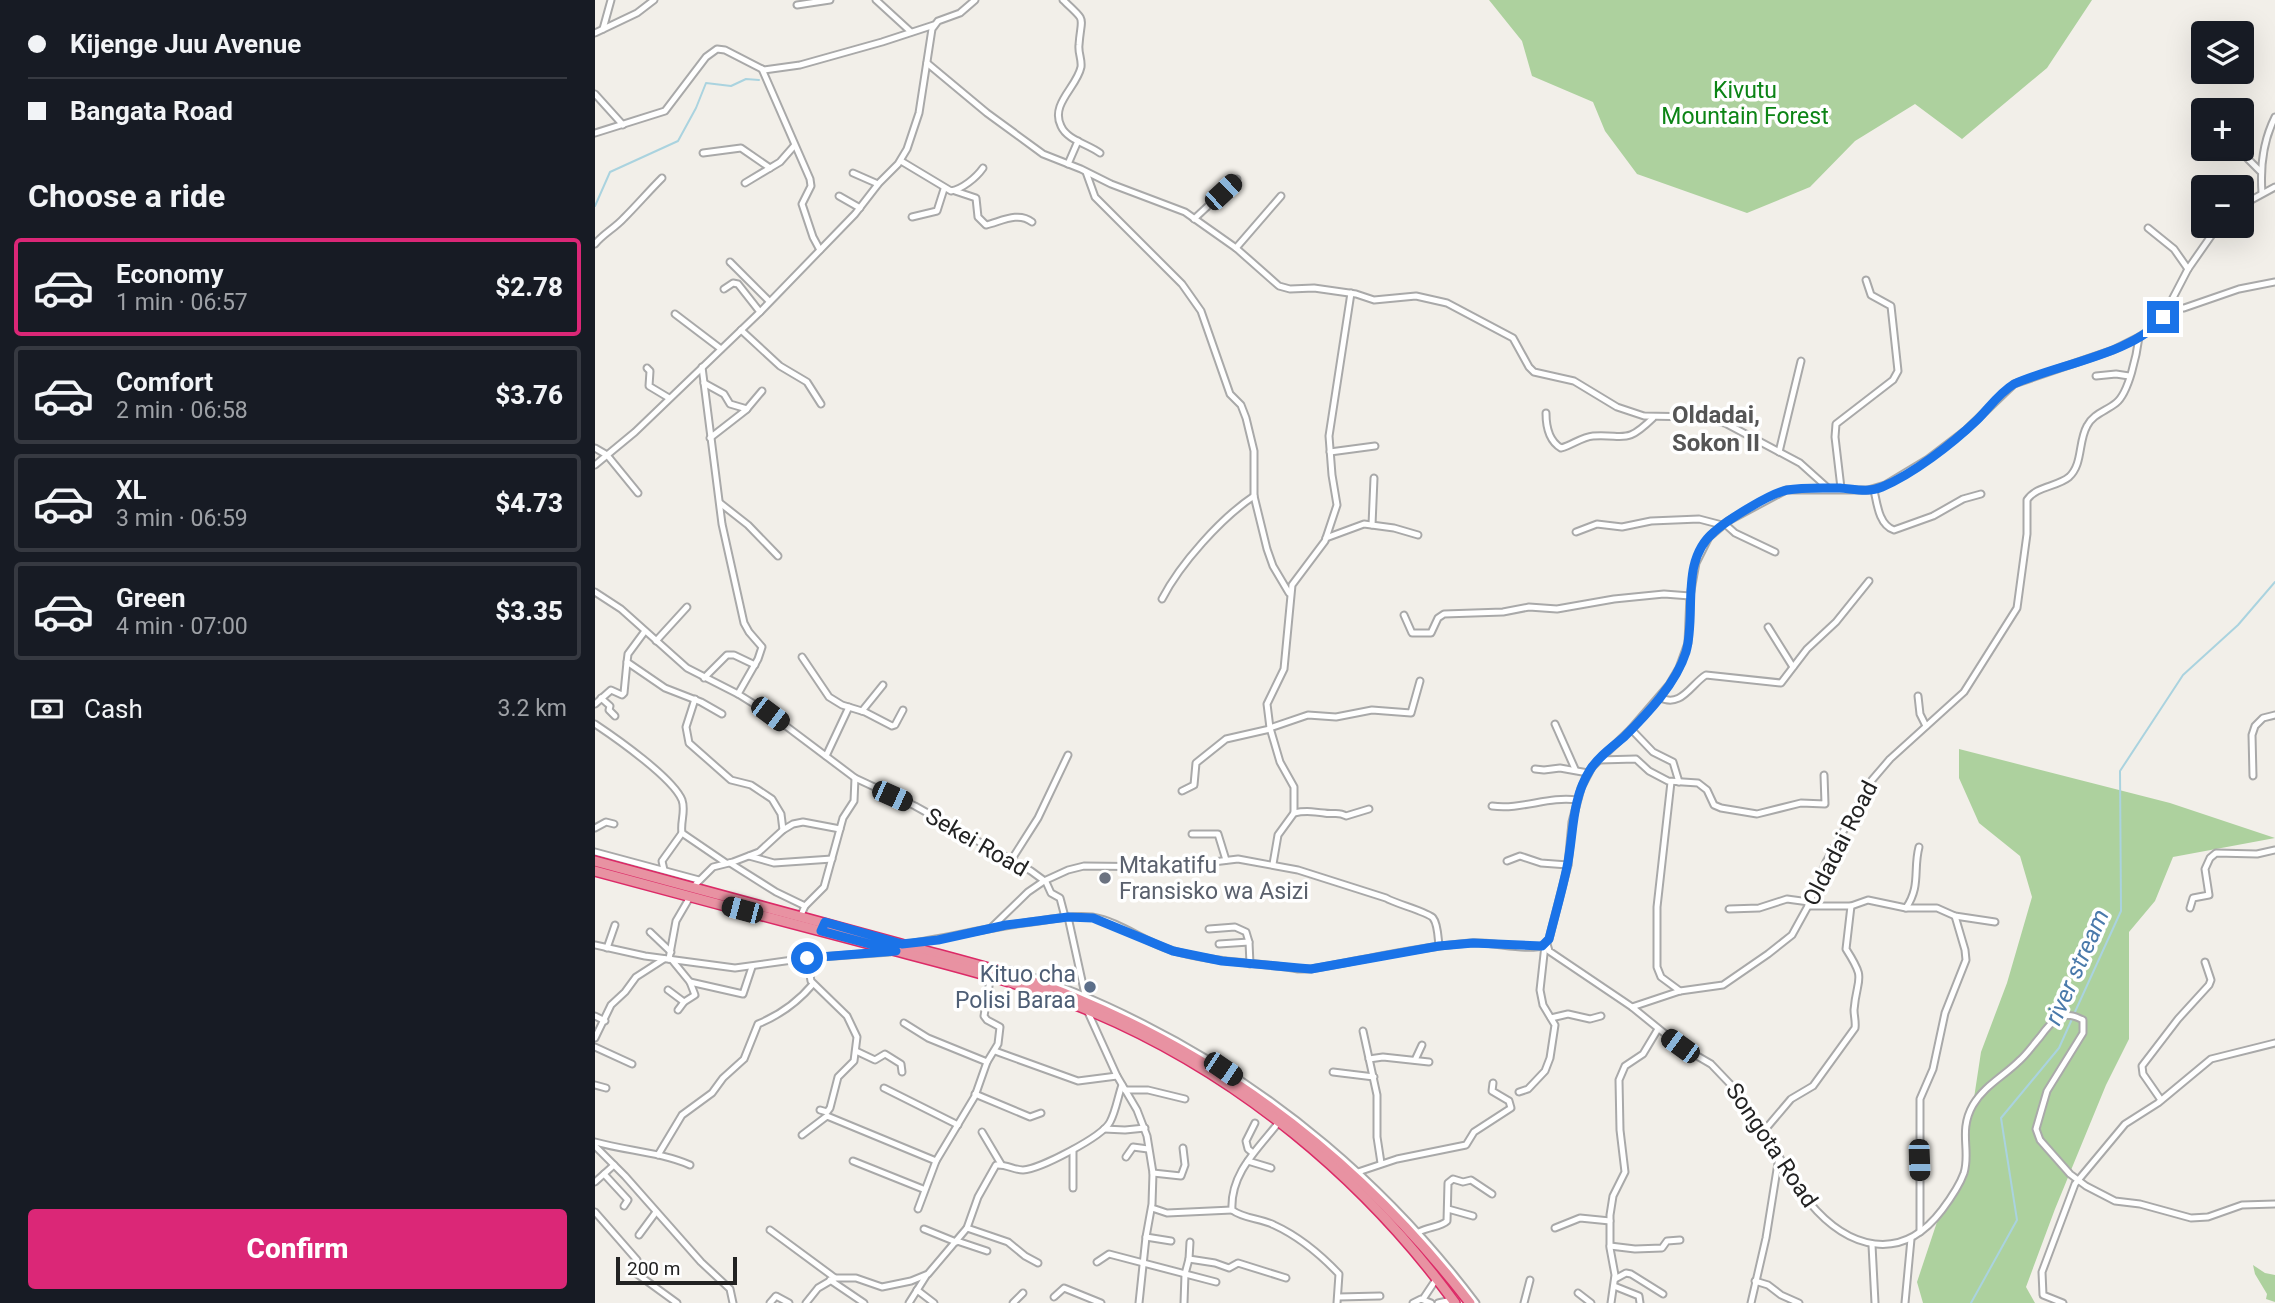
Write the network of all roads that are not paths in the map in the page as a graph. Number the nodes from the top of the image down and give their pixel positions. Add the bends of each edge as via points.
1 (611, 0) edge
2 (654, 0) edge
3 (830, 0) edge
4 (876, 0) edge
5 (975, 0) edge
6 (1063, 0) edge
7 (797, 5) dead end
8 (934, 25) junction
9 (603, 29) junction
10 (911, 32) junction
11 (595, 33) edge
12 (927, 64) junction
13 (762, 69) junction
14 (595, 94) edge
15 (2275, 117) edge
16 (623, 125) junction
17 (595, 133) edge
18 (1078, 141) junction
19 (795, 146) junction
20 (703, 153) dead end
21 (1100, 153) dead end
22 (901, 161) junction
23 (2250, 161) edge
24 (1068, 164) junction
25 (771, 168) junction
26 (983, 168) dead end
27 (2260, 171) junction
28 (1086, 172) junction
29 (853, 173) dead end
30 (662, 178) dead end
31 (1237, 179) dead end
32 (745, 183) dead end
33 (878, 184) junction
34 (2275, 187) edge
35 (944, 189) junction
36 (955, 191) junction
37 (2262, 193) junction
38 (839, 196) dead end
39 (1281, 196) dead end
40 (2254, 198) edge
41 (860, 208) junction
42 (912, 218) dead end
43 (1194, 219) junction
44 (1032, 222) dead end
45 (2148, 228) dead end
46 (2210, 238) edge
47 (595, 244) edge
48 (1236, 248) junction
49 (820, 250) junction
50 (730, 262) dead end
51 (2188, 269) junction
52 (1866, 280) dead end
53 (2275, 282) edge
54 (724, 289) dead end
55 (1351, 293) junction
56 (769, 301) junction
57 (2168, 309) junction
58 (760, 312) junction
59 (675, 314) dead end
60 (741, 330) junction
61 (2139, 337) junction
62 (721, 349) junction
63 (1801, 361) dead end
64 (702, 367) junction
65 (647, 368) dead end
66 (2096, 376) dead end
67 (2129, 376) junction
68 (704, 383) junction
69 (762, 391) dead end
70 (669, 398) junction
71 (821, 404) dead end
72 (747, 409) junction
73 (1546, 414) dead end
74 (1653, 418) junction
75 (710, 438) junction
76 (1375, 446) dead end
77 (595, 448) edge
78 (1330, 452) junction
79 (1779, 452) junction
80 (607, 455) junction
81 (595, 466) edge
82 (1374, 478) dead end
83 (1842, 488) junction
84 (1829, 489) junction
85 (1874, 490) junction
86 (638, 493) dead end
87 (1981, 494) dead end
88 (1254, 496) junction
89 (720, 503) junction
90 (1372, 525) junction
91 (1723, 525) junction
92 (1576, 532) dead end
93 (1417, 535) dead end
94 (1326, 538) junction
95 (1775, 552) dead end
96 (778, 556) dead end
97 (1869, 581) dead end
98 (595, 592) edge
99 (1290, 595) junction
100 (1690, 596) junction
101 (1162, 599) dead end
102 (688, 607) dead end
103 (1404, 615) dead end
104 (1768, 627) dead end
105 (645, 632) junction
106 (656, 641) junction
107 (802, 656) dead end
108 (628, 662) junction
109 (755, 665) junction
110 (1793, 667) junction
111 (705, 678) junction
112 (1420, 681) dead end
113 (883, 685) dead end
114 (738, 694) junction
115 (1918, 696) dead end
116 (1659, 697) junction
117 (601, 698) junction
118 (695, 699) junction
119 (595, 704) edge
120 (849, 707) junction
121 (903, 710) dead end
122 (862, 711) junction
123 (722, 714) dead end
124 (2275, 715) edge
125 (615, 716) dead end
126 (595, 724) edge
127 (1555, 724) dead end
128 (1926, 726) junction
129 (1270, 728) junction
130 (1631, 729) junction
131 (1653, 751) junction
132 (1067, 755) dead end
133 (826, 756) junction
134 (1597, 761) junction
135 (1639, 761) junction
136 (1535, 769) dead end
137 (1575, 769) junction
138 (1588, 773) junction
139 (1823, 775) dead end
140 (2253, 776) dead end
141 (855, 778) junction
142 (1671, 782) junction
143 (1679, 782) junction
144 (1182, 791) dead end
145 (1577, 800) junction
146 (1492, 806) dead end
147 (1369, 809) dead end
148 (1294, 813) junction
149 (614, 824) dead end
150 (595, 828) edge
151 (840, 829) junction
152 (783, 830) junction
153 (682, 832) junction
154 (1192, 834) dead end
155 (1919, 847) dead end
156 (2275, 850) edge
157 (595, 852) edge
158 (748, 856) junction
159 (832, 859) junction
160 (1012, 859) junction
161 (1226, 860) junction
162 (595, 861) edge
163 (1507, 861) dead end
164 (728, 863) junction
165 (1273, 864) junction
166 (1568, 865) junction
167 (664, 870) junction
168 (595, 871) edge
169 (1044, 881) junction
170 (694, 888) junction
171 (1808, 904) junction
172 (1851, 906) junction
173 (1906, 908) junction
174 (2190, 908) dead end
175 (1729, 909) dead end
176 (802, 912) junction
177 (1955, 916) junction
178 (1067, 917) junction
179 (1995, 922) dead end
180 (795, 924) junction
181 (615, 925) dead end
182 (823, 927) junction
183 (992, 927) junction
184 (1209, 929) dead end
185 (650, 932) dead end
186 (938, 940) junction
187 (1249, 942) junction
188 (1546, 943) junction
189 (1219, 944) dead end
190 (595, 945) edge
191 (1439, 946) junction
192 (607, 948) junction
193 (899, 948) junction
194 (671, 952) junction
195 (935, 953) junction
196 (807, 958) junction
197 (668, 959) junction
198 (2205, 962) dead end
199 (1249, 964) junction
200 (752, 967) junction
201 (990, 980) dead end
202 (690, 982) junction
203 (813, 984) junction
204 (668, 990) dead end
205 (1680, 991) junction
206 (684, 1002) junction
207 (1086, 1003) junction
208 (1632, 1007) junction
209 (678, 1010) dead end
210 (595, 1016) edge
211 (1601, 1016) dead end
212 (1551, 1018) junction
213 (605, 1021) junction
214 (904, 1023) dead end
215 (1658, 1029) junction
216 (1363, 1031) dead end
217 (595, 1038) edge
218 (2275, 1043) edge
219 (1422, 1045) dead end
220 (595, 1047) edge
221 (856, 1051) junction
222 (995, 1051) junction
223 (1369, 1059) junction
224 (1415, 1060) junction
225 (987, 1062) junction
226 (1429, 1062) dead end
227 (632, 1064) dead end
228 (902, 1072) dead end
229 (1333, 1072) dead end
230 (1117, 1076) junction
231 (1374, 1077) junction
232 (1493, 1083) dead end
233 (595, 1085) edge
234 (1123, 1087) junction
235 (606, 1088) dead end
236 (884, 1088) dead end
237 (1519, 1092) dead end
238 (975, 1094) junction
239 (1185, 1099) dead end
240 (2161, 1100) junction
241 (820, 1110) dead end
242 (1041, 1113) dead end
243 (1279, 1122) junction
244 (1255, 1123) dead end
245 (958, 1125) junction
246 (1145, 1128) junction
247 (1104, 1129) junction
248 (982, 1132) dead end
249 (1763, 1132) junction
250 (802, 1135) dead end
251 (595, 1144) edge
252 (1183, 1148) dead end
253 (1148, 1149) junction
254 (1073, 1150) junction
255 (1253, 1153) junction
256 (658, 1155) junction
257 (1126, 1157) dead end
258 (1779, 1157) junction
259 (853, 1161) dead end
260 (936, 1161) junction
261 (1248, 1161) junction
262 (1381, 1163) junction
263 (1001, 1164) junction
264 (614, 1165) junction
265 (690, 1165) dead end
266 (1271, 1168) dead end
267 (1153, 1172) junction
268 (1358, 1172) junction
269 (604, 1174) junction
270 (2077, 1180) junction
271 (595, 1182) edge
272 (1073, 1188) dead end
273 (923, 1189) junction
274 (1492, 1194) dead end
275 (2275, 1204) edge
276 (624, 1206) dead end
277 (1152, 1208) junction
278 (918, 1209) dead end
279 (1448, 1209) junction
280 (1232, 1210) junction
281 (595, 1212) edge
282 (656, 1212) junction
283 (1473, 1216) dead end
284 (1610, 1221) junction
285 (967, 1228) junction
286 (1555, 1228) dead end
287 (925, 1229) dead end
288 (770, 1230) dead end
289 (1419, 1232) junction
290 (1920, 1232) junction
291 (639, 1235) dead end
292 (1146, 1237) junction
293 (1911, 1239) junction
294 (1681, 1240) dead end
295 (1171, 1241) dead end
296 (957, 1242) junction
297 (1190, 1242) dead end
298 (1872, 1245) junction
299 (1610, 1246) junction
300 (987, 1251) dead end
301 (1189, 1259) junction
302 (1038, 1262) dead end
303 (1097, 1262) dead end
304 (1142, 1263) junction
305 (1185, 1274) junction
306 (926, 1276) junction
307 (1437, 1278) junction
308 (833, 1279) junction
309 (1286, 1279) dead end
310 (1530, 1280) dead end
311 (1216, 1282) dead end
312 (1614, 1282) junction
313 (1755, 1282) junction
314 (917, 1290) junction
315 (1023, 1293) dead end
316 (1578, 1293) dead end
317 (1663, 1294) dead end
318 (1380, 1296) dead end
319 (1053, 1297) dead end
320 (1423, 1299) junction
321 (1337, 1300) edge
322 (1454, 1302) edge
323 (677, 1303) edge
324 (733, 1303) edge
325 (770, 1303) edge
326 (789, 1303) edge
327 (806, 1303) edge
328 (864, 1303) edge
329 (909, 1303) edge
330 (935, 1303) edge
331 (1013, 1303) edge
332 (1101, 1303) edge
333 (1139, 1303) edge
334 (1185, 1303) edge
335 (1413, 1303) edge
336 (1431, 1303) edge
337 (1438, 1303) edge
338 (1470, 1303) edge
339 (1476, 1303) edge
340 (1524, 1303) edge
341 (1591, 1303) edge
342 (1611, 1303) edge
343 (1640, 1303) edge
344 (1751, 1303) edge
345 (1799, 1303) edge
346 (1875, 1303) edge
347 (1905, 1303) edge
348 (2063, 1303) edge

1 - 9 street
2 - 9 street
3 - 7 street
4 - 10 street
5 - 8 street
6 - 18 street via 1083,21 1080,67 1058,114 1065,132
8 - 10 street
8 - 12 street
9 - 11 street
10 - 13 street via 800,65
12 - 22 street via 919,113
12 - 24 street via 1034,149
13 - 16 street via 717,49 666,111
13 - 19 street
14 - 16 street
15 - 27 street
16 - 17 street
18 - 21 street
18 - 24 street
19 - 25 street
19 - 49 street via 811,184 802,205
20 - 25 street via 741,148
22 - 33 street
22 - 35 street
23 - 27 street
24 - 28 street
25 - 32 street
26 - 36 street
27 - 37 street
28 - 43 street via 1176,207
28 - 88 street via 1095,197 1182,284 1201,311 1229,391 1241,405 1252,438
29 - 33 street
30 - 47 street
31 - 43 street
33 - 41 street
34 - 37 street
35 - 36 street
35 - 42 street via 937,211
36 - 44 street via 977,198 978,217 986,225 1022,217
37 - 40 street
38 - 41 street
39 - 48 street
41 - 49 street
43 - 48 street
45 - 51 street via 2174,249
46 - 51 street
48 - 55 street via 1285,288
49 - 56 street
50 - 56 street
51 - 57 street
52 - 83 street via 1871,295 1892,308 1898,371 1893,380 1836,424
53 - 57 street
54 - 58 street via 738,284
55 - 74 street via 1374,300 1416,296 1447,303 1513,338 1534,372 1574,381 1621,409
55 - 78 street
56 - 58 street
57 - 61 street via 2158,324
58 - 60 street
59 - 62 street
60 - 62 street
60 - 71 street via 780,366 807,382
61 - 67 street, Oldadai Road
61 - 85 street via 2014,384 1947,444
62 - 64 street
63 - 79 street
64 - 68 street
64 - 70 street
65 - 70 street via 649,386
66 - 67 street
67 - 128 street, Oldadai Road via 2120,399 2087,426 2071,475 2029,496 2017,608 1964,692
68 - 72 street via 730,404
68 - 75 street
69 - 72 street
70 - 80 street
72 - 75 street
73 - 74 street via 1547,428 1561,447 1591,436 1634,435
74 - 79 street via 1719,421
75 - 89 street
76 - 78 street
77 - 80 street
78 - 94 street via 1337,503
79 - 84 street via 1813,472
80 - 81 street
80 - 86 street
82 - 90 street
83 - 84 street
83 - 85 street
84 - 91 street via 1783,491
85 - 87 street via 1883,522 1894,530
88 - 99 street via 1273,566
88 - 101 street via 1230,513 1173,577
89 - 96 street
89 - 109 street via 744,623 762,648
90 - 93 street
90 - 94 street
91 - 92 street via 1699,519 1651,521 1622,527 1597,524
91 - 95 street
91 - 100 street via 1701,549
94 - 99 street via 1295,580
97 - 110 street
98 - 105 street, Sekei Road
99 - 129 street via 1284,669 1267,704
100 - 103 street via 1664,594 1557,609 1444,614 1427,634 1411,632
100 - 116 street via 1686,652
102 - 106 street
104 - 110 street
105 - 106 street, Sekei Road
105 - 108 street via 628,654
106 - 111 street, Sekei Road
107 - 120 street via 829,697
108 - 117 street via 623,694 612,690
108 - 118 street via 665,688
109 - 111 street via 727,655
109 - 114 street
110 - 116 street via 1781,683 1706,675 1681,697
111 - 114 street, Sekei Road
112 - 129 street via 1411,713 1372,710 1336,717 1308,715
113 - 122 street
114 - 133 street, Sekei Road
115 - 128 street
116 - 130 street
117 - 119 street
117 - 125 street
118 - 123 street
118 - 152 street via 686,727 689,743 726,777 751,785 772,799
120 - 122 street
120 - 133 street
121 - 122 street via 894,726
124 - 140 street via 2263,718 2253,732
126 - 153 street via 649,764 676,792 683,807
127 - 137 street
128 - 171 street, Oldadai Road via 1889,758 1872,780
129 - 144 street via 1223,741 1196,763 1194,785
129 - 148 street via 1280,764 1293,783
130 - 131 street
130 - 134 street
131 - 135 street
131 - 143 street via 1673,762
132 - 160 street via 1038,818
133 - 141 street, Sekei Road
134 - 135 street via 1626,757
134 - 138 street
135 - 142 street
136 - 137 street
137 - 138 street
138 - 145 street
139 - 143 street via 1825,804 1801,803 1757,814 1717,807 1698,783
141 - 151 street via 855,801
141 - 160 street, Sekei Road
142 - 143 street
142 - 205 street via 1657,907 1657,967 1661,977
145 - 146 street
145 - 166 street
147 - 148 street via 1346,816 1311,810
148 - 165 street via 1279,835
149 - 150 street via 606,822
151 - 152 street via 803,822
151 - 159 street
152 - 158 street via 764,849
153 - 164 street
153 - 167 street via 661,861
154 - 161 street via 1218,834
155 - 173 street via 1916,889
156 - 174 street via 2215,853 2205,869 2209,895 2193,898
157 - 167 street
158 - 159 street via 774,863
158 - 164 street
159 - 176 street via 824,887
160 - 169 street, Sekei Road
161 - 165 street
161 - 169 street via 1172,867 1084,866
162 - 170 highway
163 - 166 street via 1520,856 1538,863
164 - 170 street via 713,867
164 - 176 street
165 - 191 street via 1430,916
166 - 188 street
167 - 170 street
168 - 170 highway
169 - 178 street, Sekei Road via 1060,898
169 - 183 street
170 - 176 highway
170 - 180 highway
170 - 194 street via 676,921
171 - 172 street
171 - 175 street via 1787,899 1759,908
171 - 205 street, Oldadai Road via 1786,941 1729,981
172 - 173 street via 1868,900
172 - 249 street via 1846,949 1860,978 1855,1028 1813,1086 1790,1099
173 - 177 street via 1937,908
176 - 180 highway
176 - 182 highway
177 - 179 street
177 - 290 street via 1966,960 1920,1099
178 - 183 street
178 - 199 street via 1101,920 1173,951
178 - 207 street, Sekei Road
180 - 182 highway
181 - 192 street
182 - 193 highway
183 - 186 street
184 - 187 street via 1239,928 1248,934
185 - 194 street
186 - 193 street
186 - 195 street
187 - 189 street
187 - 199 street
188 - 191 street via 1533,947
188 - 208 street, Songota Road via 1549,951
188 - 212 street via 1540,990
190 - 192 street
191 - 199 street via 1311,969
192 - 197 street
193 - 195 highway
193 - 196 street
193 - 207 highway
194 - 197 street
195 - 207 highway
196 - 200 street
196 - 203 street
197 - 200 street
197 - 202 street
197 - 213 street via 636,977 611,1005
198 - 240 street via 2209,985 2142,1066
200 - 202 street via 743,994
201 - 222 street via 984,1016 1000,1027
202 - 206 street via 695,996
203 - 221 street via 851,1021
203 - 256 street via 796,1003 758,1024 744,1059 712,1093 682,1115
204 - 206 street
205 - 208 street, Oldadai Road
206 - 209 street
207 - 230 street, Sekei Road
207 - 243 highway via 1199,1067
207 - 268 street via 1170,1037 1223,1069 1302,1124
207 - 338 highway via 1197,1058 1296,1126 1369,1188
208 - 215 street, Songota Road
210 - 213 street
211 - 212 street
212 - 237 street via 1555,1028 1550,1062 1528,1089
213 - 217 street
214 - 225 street
215 - 249 street, Songota Road via 1720,1071
215 - 284 street via 1643,1054 1625,1066 1619,1080 1625,1172 1613,1196
216 - 223 street
218 - 240 street via 2211,1059
219 - 224 street
220 - 227 street
221 - 228 street via 874,1060 885,1054 901,1065
221 - 241 street via 852,1066 838,1077 830,1108
222 - 225 street
222 - 230 street via 1078,1081
223 - 224 street
223 - 231 street
224 - 226 street
225 - 238 street
229 - 231 street
230 - 234 street, Sekei Road
231 - 262 street
232 - 262 street via 1492,1091 1509,1101 1511,1108 1474,1132 1466,1145
233 - 235 street
234 - 239 street
234 - 246 street, Sekei Road
234 - 247 street
236 - 245 street
238 - 242 street via 1030,1117
238 - 245 street
240 - 270 street via 2125,1124
243 - 255 street
243 - 307 highway via 1367,1199
244 - 255 street via 1246,1141
245 - 260 street
246 - 247 street
246 - 253 street, Sekei Road
247 - 254 street
248 - 263 street
249 - 258 street, Songota Road
250 - 260 street via 827,1116
251 - 256 street
251 - 264 street
252 - 267 street via 1181,1176
253 - 257 street via 1133,1147
253 - 267 street, Sekei Road
254 - 263 street via 1027,1169
254 - 272 street
255 - 261 street
256 - 265 street
258 - 298 street, Songota Road via 1822,1218 1842,1233
258 - 313 street
259 - 273 street
260 - 273 street
261 - 266 street
261 - 280 street via 1236,1179
262 - 268 street
263 - 285 street via 978,1197
264 - 269 street
264 - 282 street
267 - 277 street, Sekei Road
268 - 289 street
269 - 271 street
269 - 276 street via 628,1200
270 - 275 street via 2115,1201 2191,1218 2248,1204
270 - 290 street via 2040,1140 2036,1129 2047,1091 2083,1033 2085,1023 2074,1016 2056,1018 1973,1105 1965,1130 1962,1177 1932,1223
270 - 348 street via 2041,1276 2043,1295
273 - 278 street
274 - 279 street via 1469,1180 1453,1178 1448,1183
277 - 280 street via 1167,1213
277 - 292 street, Sekei Road
279 - 283 street
279 - 289 street via 1446,1223
280 - 321 street via 1273,1225 1312,1249 1339,1274
281 - 323 street via 636,1260 633,1271
282 - 291 street
282 - 324 street via 730,1289
284 - 286 street via 1580,1218
284 - 299 street
285 - 296 street
285 - 302 street via 1009,1242
287 - 296 street
288 - 308 street
289 - 339 street
290 - 293 street
292 - 295 street
292 - 304 street, Sekei Road
293 - 298 street
293 - 347 street
294 - 299 street via 1667,1241 1662,1248
296 - 300 street
296 - 306 street
297 - 301 street
298 - 346 street
299 - 312 street
301 - 305 street
301 - 309 street via 1229,1268 1238,1263
303 - 304 street via 1109,1254
304 - 305 street
304 - 333 street, Sekei Road
305 - 311 street
305 - 334 street
306 - 308 street via 882,1287 851,1277
306 - 314 street
307 - 320 street
307 - 322 highway
308 - 327 street
308 - 328 street
310 - 340 street
312 - 317 street via 1631,1274
312 - 342 street
312 - 343 street via 1639,1296
313 - 344 street
313 - 345 street
314 - 329 street
314 - 330 street
315 - 331 street
316 - 341 street
318 - 321 street
319 - 332 street via 1063,1288
320 - 335 street
320 - 336 street
322 - 337 street
325 - 326 street via 776,1296

